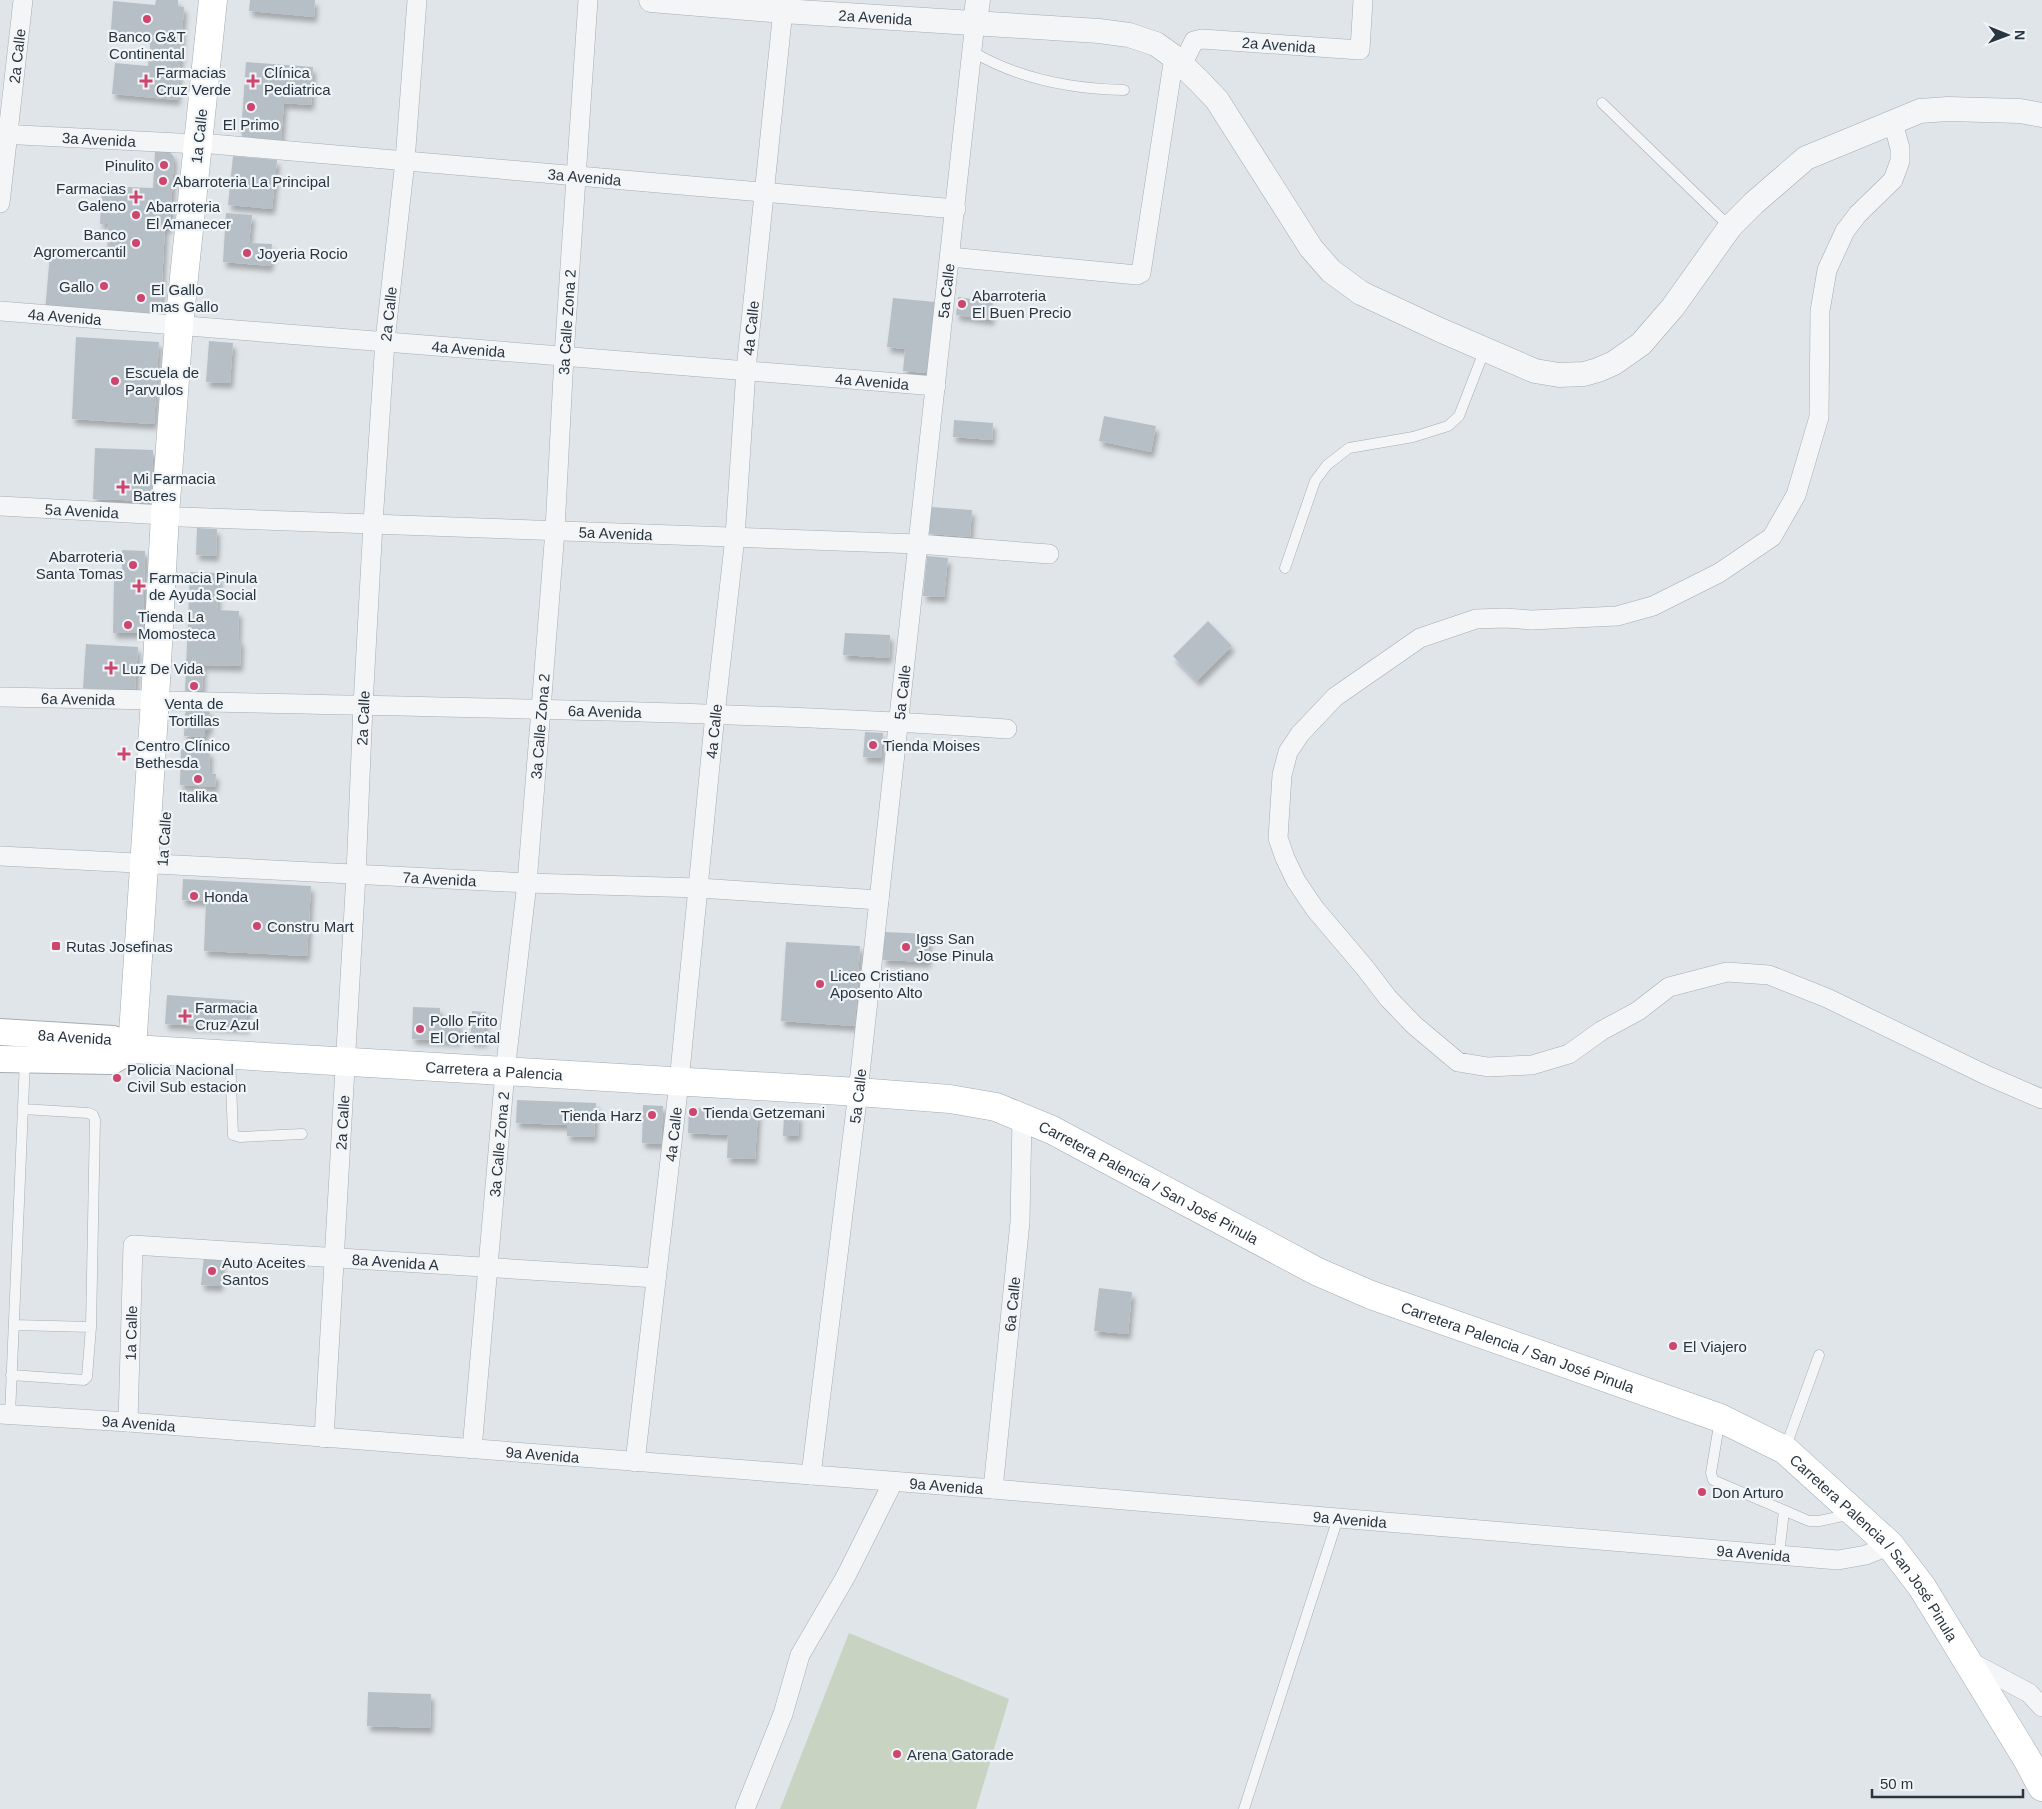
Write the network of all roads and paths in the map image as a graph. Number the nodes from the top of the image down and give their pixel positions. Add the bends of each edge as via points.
1 (22, 0) edge
2 (213, 0) edge
3 (229, 0) edge
4 (417, 0) edge
5 (588, 0) edge
6 (651, 0) edge
7 (1363, 0) edge
8 (784, 5) edge
9 (977, 11) edge
10 (973, 52) junction
11 (1178, 61) junction
12 (1124, 90) dead end
13 (1602, 103) dead end
14 (2042, 115) edge
15 (1893, 123) junction
16 (4, 134) edge
17 (205, 144) junction
18 (405, 161) junction
19 (577, 176) junction
20 (764, 192) junction
21 (0, 203) edge
22 (956, 209) junction
23 (1730, 227) junction
24 (950, 257) junction
25 (0, 311) edge
26 (185, 326) junction
27 (385, 341) junction
28 (1485, 349) junction
29 (564, 356) junction
30 (746, 370) junction
31 (936, 386) junction
32 (0, 506) edge
33 (173, 516) junction
34 (373, 524) junction
35 (555, 530) junction
36 (735, 537) junction
37 (918, 544) junction
38 (1050, 554) dead end
39 (1285, 568) dead end
40 (0, 697) edge
41 (164, 700) junction
42 (362, 706) junction
43 (541, 709) junction
44 (715, 714) junction
45 (899, 722) junction
46 (1006, 729) dead end
47 (0, 856) edge
48 (153, 864) junction
49 (356, 874) junction
50 (527, 882) junction
51 (699, 888) junction
52 (879, 900) junction
53 (0, 1032) edge
54 (141, 1050) junction
55 (230, 1055) junction
56 (13, 1060) edge
57 (345, 1062) junction
58 (506, 1072) junction
59 (679, 1082) junction
60 (858, 1092) junction
61 (2042, 1099) edge
62 (23, 1109) junction
63 (1022, 1117) junction
64 (302, 1134) dead end
65 (134, 1245) joint
66 (334, 1259) junction
67 (488, 1268) junction
68 (656, 1278) junction
69 (14, 1325) junction
70 (91, 1327) junction
71 (1819, 1355) dead end
72 (11, 1375) junction
73 (5, 1414) edge
74 (1720, 1418) junction
75 (128, 1422) junction
76 (324, 1438) junction
77 (472, 1449) junction
78 (1785, 1450) junction
79 (634, 1462) junction
80 (811, 1476) junction
81 (893, 1482) junction
82 (993, 1489) junction
83 (1784, 1511) junction
84 (1856, 1513) junction
85 (1338, 1518) junction
86 (1890, 1546) junction
87 (1779, 1555) junction
88 (1964, 1658) junction
89 (2042, 1706) edge
90 (2042, 1786) edge
91 (745, 1809) edge
92 (1244, 1809) edge

1 - 16 street, 2a Calle
2 - 17 main road, 1a Calle
3 - 17 main road, 1a Calle
4 - 18 street, 2a Calle
5 - 19 street, 3a Calle Zona 2
6 - 8 street, 2a Avenida
7 - 11 street, 2a Avenida via 1360,50 1202,39 1194,42
8 - 9 street, 2a Avenida
8 - 20 street, 4a Calle
9 - 10 street, 5a Calle
9 - 11 street, 2a Avenida via 1130,35 1156,44
10 - 12 lane via 1045,82
10 - 22 street, 5a Calle
11 - 24 street, 2a Avenida via 1141,273
11 - 28 street, 2a Avenida via 1217,100 1311,248 1330,271 1361,293
13 - 23 lane
14 - 15 street, 2a Avenida via 2020,111 1948,109 1920,111
15 - 23 street, 2a Avenida via 1806,158
15 - 61 street via 1900,148 1900,161 1893,180 1858,214 1827,270 1820,311 1819,417 1796,495 1772,537 1719,573 1653,606 1617,616 1476,619 1420,638 1335,697 1300,734 1288,752 1282,775 1278,838 1296,881 1315,909 1388,998 1458,1062 1488,1067 1532,1065 1569,1054 1601,1031 1638,1011 1669,987 1727,972 1768,975 1827,998 1978,1072
16 - 17 street, 3a Avenida
16 - 21 street, 2a Calle
17 - 18 street, 3a Avenida
17 - 26 main road, 1a Calle
18 - 19 street, 3a Avenida
18 - 27 street, 2a Calle
19 - 20 street, 3a Avenida
19 - 29 street, 3a Calle Zona 2
20 - 22 street, 3a Avenida
20 - 30 street, 4a Calle
22 - 24 street, 5a Calle
23 - 28 street, 2a Avenida via 1673,307 1641,344 1614,363 1584,374 1559,375 1535,371
24 - 31 street, 5a Calle
25 - 26 street, 4a Avenida
26 - 27 street, 4a Avenida
26 - 33 main road, 1a Calle
27 - 29 street, 4a Avenida
27 - 34 street, 2a Calle
28 - 39 lane via 1459,416 1448,426 1413,437 1349,448 1327,465 1314,481
29 - 30 street, 4a Avenida
29 - 35 street, 3a Calle Zona 2
30 - 31 street, 4a Avenida
30 - 36 street, 4a Calle
31 - 37 street, 5a Calle
32 - 33 street, 5a Avenida
33 - 34 street, 5a Avenida
33 - 41 main road, 1a Calle
34 - 35 street, 5a Avenida
34 - 42 street, 2a Calle
35 - 36 street, 5a Avenida
35 - 43 street, 3a Calle Zona 2
36 - 37 street, 5a Avenida
36 - 44 street, 4a Calle
37 - 38 street, 5a Avenida
37 - 45 street, 5a Calle
40 - 41 street, 6a Avenida
41 - 42 street, 6a Avenida
41 - 48 main road, 1a Calle
42 - 43 street, 6a Avenida
42 - 49 street, 2a Calle
43 - 44 street, 6a Avenida
43 - 50 street, 3a Calle Zona 2
44 - 45 street, 6a Avenida
44 - 51 street, 4a Calle
45 - 46 street, 6a Avenida
45 - 52 street, 5a Calle
47 - 48 street, 7a Avenida
48 - 49 street, 7a Avenida
48 - 54 main road, 1a Calle
49 - 50 street, 7a Avenida
49 - 57 street, 2a Calle
50 - 51 street, 7a Avenida
50 - 58 street, 3a Calle Zona 2
51 - 52 street, 7a Avenida
51 - 59 street, 4a Calle
52 - 60 street, 5a Calle
53 - 54 main road, 8a Avenida via 113,1039
54 - 55 main road, Carretera a Palencia
54 - 56 main road, 8a Avenida via 112,1061
55 - 57 main road, Carretera a Palencia
55 - 64 lane via 233,1135
56 - 62 lane
57 - 58 main road, Carretera a Palencia
57 - 66 street, 2a Calle
58 - 59 main road, Carretera a Palencia
58 - 67 street, 3a Calle Zona 2
59 - 60 main road, Carretera a Palencia
59 - 68 street, 4a Calle
60 - 63 main road, Carretera Palencia / San José Pinula via 950,1099 996,1107
60 - 80 street, 5a Calle
62 - 69 lane
62 - 70 lane via 88,1113 95,1120
63 - 74 main road, Carretera Palencia / San José Pinula via 1318,1272 1371,1295
63 - 82 street, 6a Calle via 1020,1222
65 - 66 street, 8a Avenida A
65 - 75 street, 1a Calle
66 - 67 street, 8a Avenida A
66 - 76 street, 2a Calle
67 - 68 street, 8a Avenida A
67 - 77 street, 3a Calle Zona 2
68 - 79 street, 4a Calle
69 - 70 lane
69 - 72 lane
70 - 72 lane via 87,1377 84,1380
71 - 78 lane
72 - 73 lane
73 - 75 street, 9a Avenida
74 - 78 main road, Carretera Palencia / San José Pinula
74 - 83 lane via 1712,1480
75 - 76 street, 9a Avenida
76 - 77 street, 9a Avenida
77 - 79 street, 9a Avenida
78 - 84 main road, Carretera Palencia / San José Pinula
79 - 80 street, 9a Avenida
80 - 81 street, 9a Avenida
81 - 82 street, 9a Avenida
81 - 91 street via 846,1576 800,1655 784,1714
82 - 85 street, 9a Avenida
83 - 84 lane via 1809,1521
83 - 87 lane
84 - 86 main road, Carretera Palencia / San José Pinula
85 - 87 street, 9a Avenida
85 - 92 lane
86 - 87 street, 9a Avenida via 1838,1560
86 - 88 main road, Carretera Palencia / San José Pinula via 1922,1587
88 - 89 street via 2028,1693
88 - 90 main road, Carretera Palencia / San José Pinula

